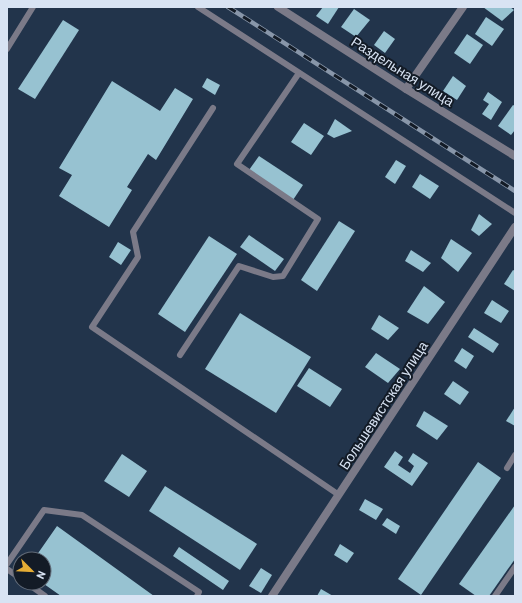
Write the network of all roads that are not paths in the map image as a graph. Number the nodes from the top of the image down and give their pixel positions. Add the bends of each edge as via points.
1 (34, 7) edge
2 (198, 7) edge
3 (278, 7) edge
4 (463, 7) edge
5 (7, 49) edge
6 (299, 73) junction
7 (406, 89) junction
8 (213, 108) dead end
9 (515, 156) edge
10 (515, 213) edge
11 (515, 227) edge
12 (180, 355) dead end
13 (515, 455) edge
14 (507, 468) dead end
15 (339, 494) junction
16 (7, 564) edge
17 (515, 567) edge
18 (197, 596) edge
19 (272, 596) edge
20 (494, 596) edge

1 - 5 lane
2 - 6 lane
3 - 7 street, Раздельная улица
4 - 7 street
6 - 10 lane
6 - 12 lane via 237,164 318,220 283,276 273,276 239,266
7 - 9 street, Раздельная улица
8 - 15 lane via 133,232 138,257 92,327
11 - 15 street, Большевистская улица
13 - 14 lane
15 - 19 street, Большевистская улица
16 - 18 lane via 44,510 82,515 199,592
17 - 20 lane

